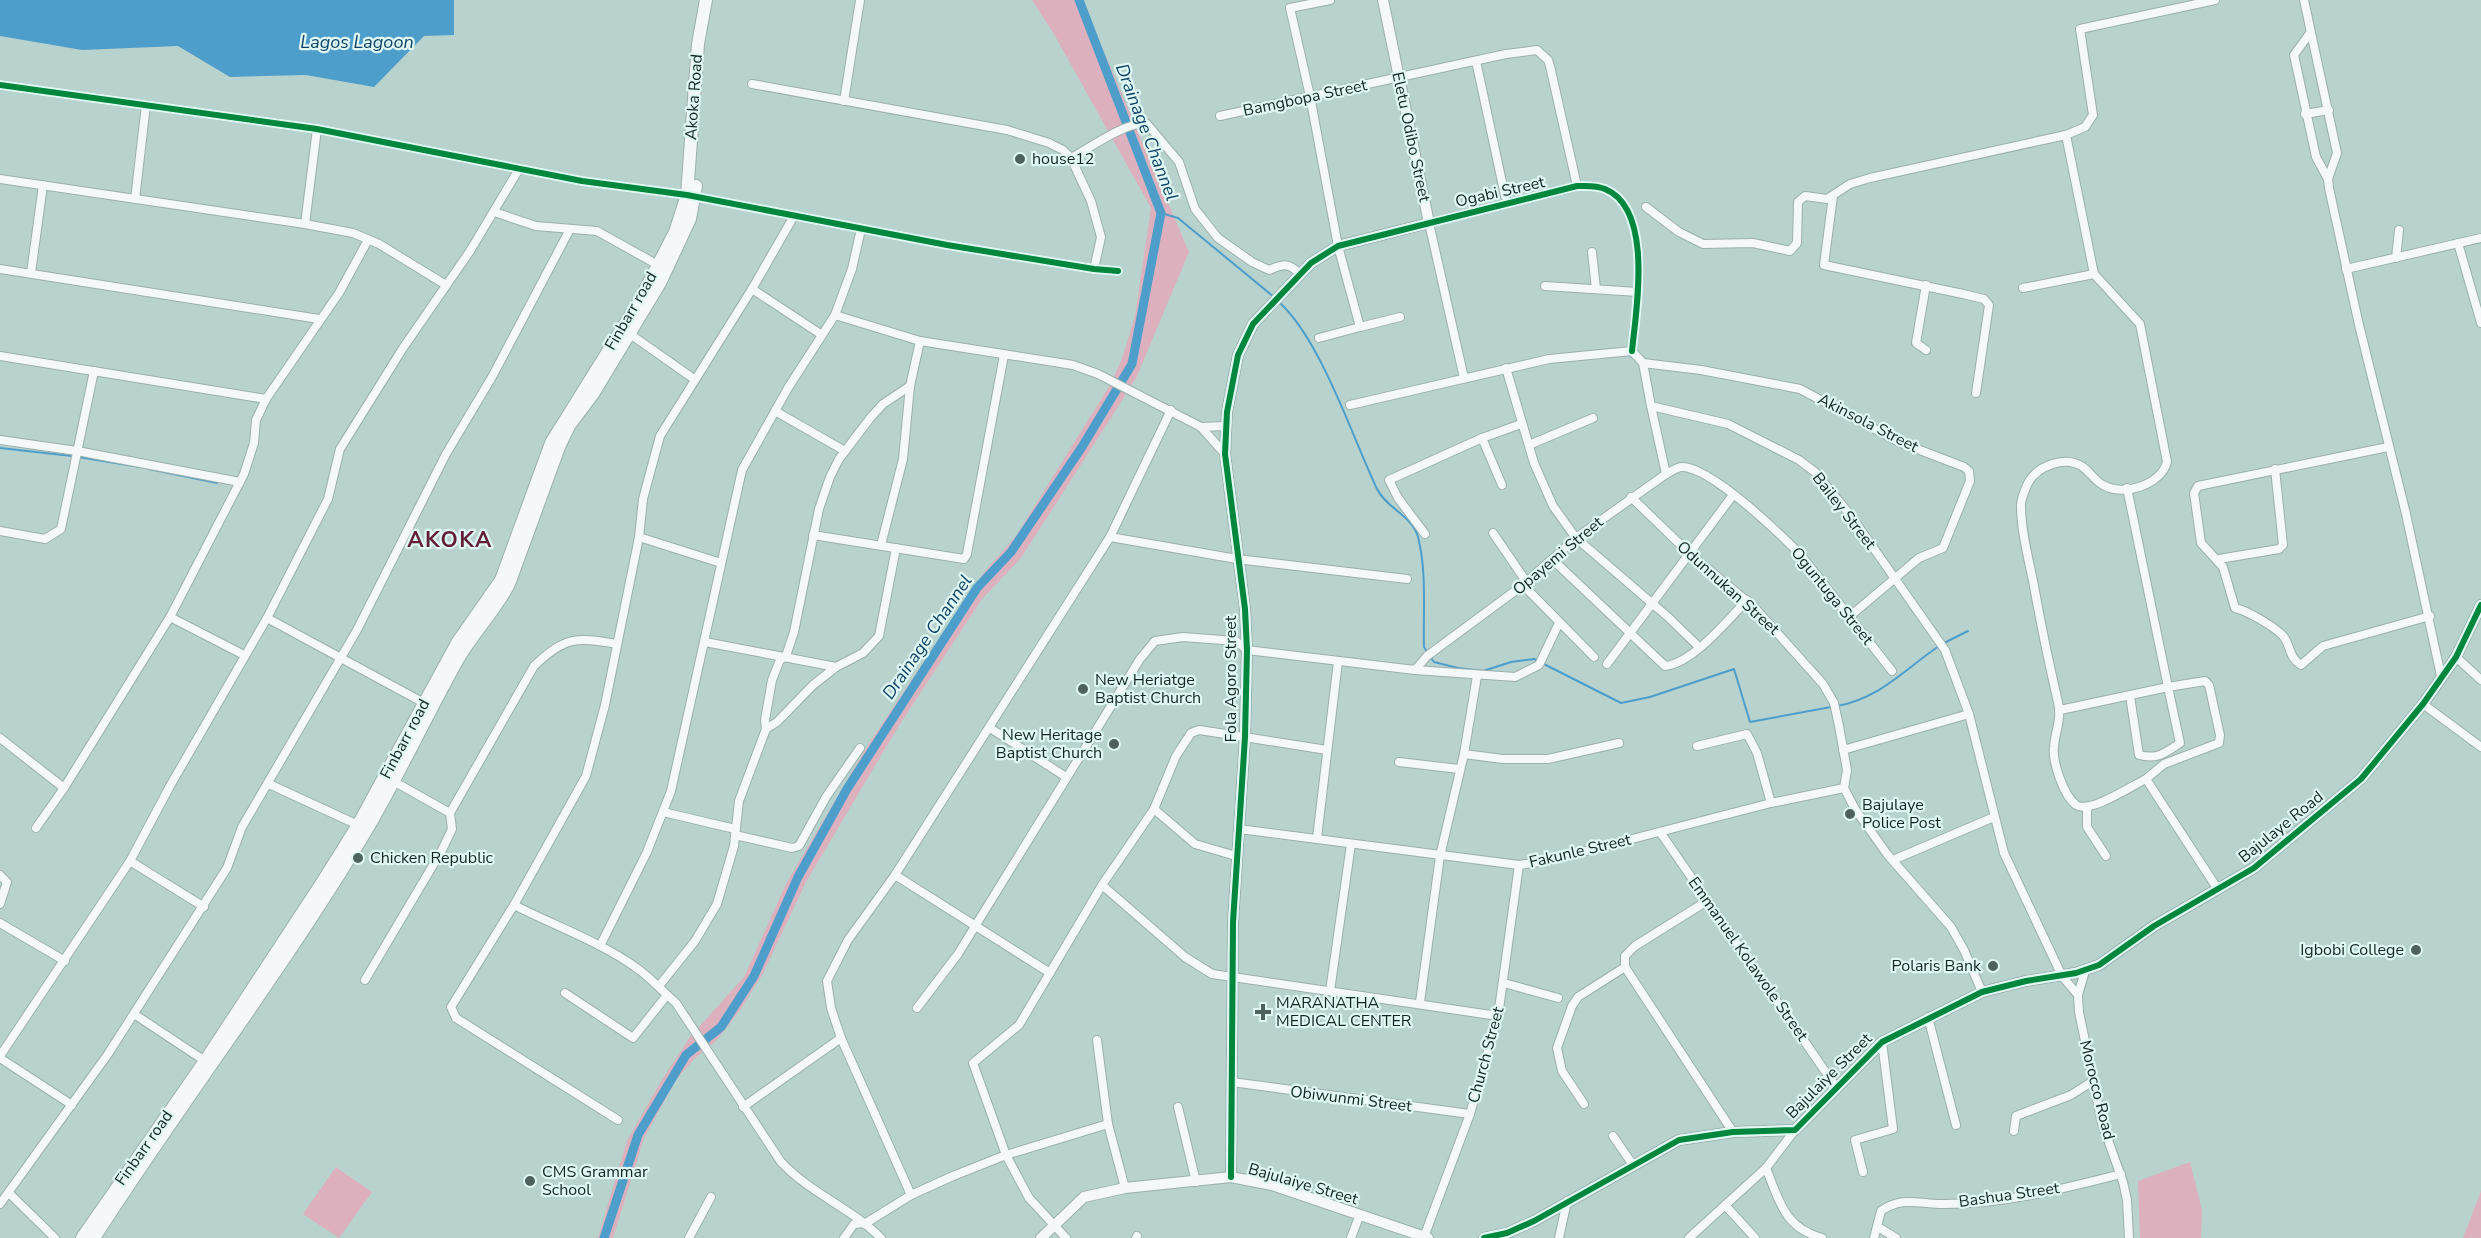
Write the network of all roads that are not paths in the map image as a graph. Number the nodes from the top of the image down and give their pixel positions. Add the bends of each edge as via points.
1 (706, 0) edge
2 (713, 0) edge
3 (860, 0) edge
4 (1330, 0) edge
5 (1383, 0) edge
6 (2215, 0) edge
7 (2304, 0) edge
8 (2310, 33) junction
9 (1476, 61) junction
10 (1398, 77) junction
11 (752, 84) dead end
12 (0, 86) edge
13 (1310, 96) junction
14 (844, 102) junction
15 (146, 105) junction
16 (2329, 110) junction
17 (2305, 114) junction
18 (1220, 116) dead end
19 (317, 129) junction
20 (2066, 135) junction
21 (1071, 159) junction
22 (519, 169) junction
23 (0, 179) edge
24 (2328, 179) junction
25 (43, 185) junction
26 (1577, 186) junction
27 (691, 196) junction
28 (1505, 196) dead end
29 (1833, 196) junction
30 (135, 199) junction
31 (1646, 207) dead end
32 (494, 212) junction
33 (794, 216) junction
34 (686, 217) junction
35 (1429, 223) junction
36 (305, 224) junction
37 (861, 229) junction
38 (2399, 230) dead end
39 (569, 231) junction
40 (2481, 238) edge
41 (368, 240) junction
42 (2458, 243) junction
43 (1338, 246) junction
44 (1592, 252) dead end
45 (2396, 258) junction
46 (658, 265) junction
47 (0, 269) edge
48 (1094, 269) junction
49 (2346, 269) junction
50 (1118, 271) dead end
51 (31, 273) junction
52 (1300, 274) junction
53 (2094, 274) junction
54 (446, 285) junction
55 (1926, 285) junction
56 (1545, 286) dead end
57 (2023, 288) dead end
58 (1596, 289) junction
59 (752, 290) junction
60 (1638, 292) junction
61 (835, 315) junction
62 (1400, 317) dead end
63 (319, 319) junction
64 (2481, 323) edge
65 (1360, 327) junction
66 (630, 334) junction
67 (822, 335) junction
68 (1319, 338) dead end
69 (920, 341) junction
70 (1926, 350) dead end
71 (1632, 351) junction
72 (1004, 355) junction
73 (0, 356) edge
74 (1643, 363) junction
75 (1506, 368) junction
76 (94, 371) junction
77 (1464, 378) junction
78 (694, 379) junction
79 (910, 386) junction
80 (1976, 393) dead end
81 (266, 399) junction
82 (1350, 405) dead end
83 (1651, 406) junction
84 (1171, 410) junction
85 (774, 411) junction
86 (1593, 418) dead end
87 (1521, 424) junction
88 (1226, 426) junction
89 (1201, 427) junction
90 (1482, 438) junction
91 (0, 440) edge
92 (1529, 445) junction
93 (2388, 447) junction
94 (845, 451) junction
95 (1225, 454) junction
96 (76, 456) junction
97 (1679, 467) joint
98 (2275, 469) junction
99 (1666, 474) junction
100 (240, 482) junction
101 (1502, 485) dead end
102 (2127, 488) junction
103 (1733, 495) junction
104 (1631, 498) junction
105 (0, 531) edge
106 (1493, 533) dead end
107 (1425, 534) dead end
108 (813, 535) junction
109 (639, 537) junction
110 (1110, 537) junction
111 (1576, 538) junction
112 (882, 544) junction
113 (896, 548) junction
114 (1689, 554) junction
115 (1237, 559) junction
116 (2218, 559) junction
117 (1553, 560) junction
118 (721, 563) junction
119 (1407, 579) dead end
120 (1896, 579) junction
121 (1523, 585) junction
122 (1747, 600) junction
123 (1654, 604) junction
124 (2481, 605) edge
125 (1849, 616) junction
126 (2430, 616) junction
127 (170, 617) junction
128 (267, 618) junction
129 (1558, 623) junction
130 (1629, 634) junction
131 (705, 642) junction
132 (617, 644) junction
133 (1699, 647) junction
134 (1247, 650) junction
135 (244, 655) junction
136 (786, 656) junction
137 (1594, 657) dead end
138 (2456, 657) junction
139 (341, 658) junction
140 (1338, 661) junction
141 (1607, 664) dead end
142 (836, 667) junction
143 (1415, 670) junction
144 (1892, 671) dead end
145 (1477, 676) junction
146 (2441, 676) junction
147 (2481, 680) edge
148 (2168, 687) junction
149 (2130, 696) junction
150 (424, 703) junction
151 (2423, 704) junction
152 (2060, 710) junction
153 (1969, 714) junction
154 (990, 728) junction
155 (766, 729) junction
156 (1245, 737) junction
157 (0, 738) edge
158 (1619, 742) dead end
159 (1696, 746) dead end
160 (2481, 747) edge
161 (860, 748) dead end
162 (1327, 750) junction
163 (1843, 750) junction
164 (1464, 754) junction
165 (1399, 762) dead end
166 (1459, 769) junction
167 (1066, 777) junction
168 (2146, 779) junction
169 (393, 781) junction
170 (269, 784) junction
171 (64, 788) junction
172 (1844, 788) junction
173 (1771, 803) junction
174 (2087, 808) junction
175 (1154, 809) junction
176 (663, 812) junction
177 (450, 813) junction
178 (1994, 817) junction
179 (358, 825) junction
180 (36, 828) dead end
181 (1239, 829) junction
182 (735, 832) junction
183 (1659, 832) junction
184 (1317, 838) junction
185 (1351, 844) junction
186 (1236, 856) junction
187 (1440, 856) junction
188 (2106, 856) dead end
189 (1893, 860) junction
190 (130, 861) junction
191 (1519, 865) junction
192 (0, 875) edge
193 (895, 875) junction
194 (327, 884) junction
195 (1102, 885) junction
196 (2217, 888) junction
197 (1707, 901) junction
198 (0, 904) edge
199 (514, 905) junction
200 (204, 907) junction
201 (0, 923) edge
202 (975, 926) junction
203 (600, 945) junction
204 (65, 961) junction
205 (1625, 967) junction
206 (2085, 971) junction
207 (1050, 973) junction
208 (2062, 976) junction
209 (1232, 977) junction
210 (365, 980) dead end
211 (2026, 981) joint
212 (1504, 983) junction
213 (659, 986) junction
214 (1330, 991) junction
215 (1982, 992) junction
216 (565, 993) dead end
217 (667, 995) junction
218 (2078, 995) junction
219 (1558, 998) dead end
220 (1420, 1002) junction
221 (917, 1008) dead end
222 (134, 1014) junction
223 (1498, 1016) junction
224 (1928, 1017) junction
225 (841, 1038) junction
226 (1096, 1040) dead end
227 (1882, 1042) junction
228 (0, 1057) edge
229 (205, 1061) junction
230 (2093, 1081) junction
231 (1233, 1082) junction
232 (1836, 1087) junction
233 (1584, 1104) dead end
234 (72, 1105) junction
235 (743, 1107) junction
236 (1178, 1107) dead end
237 (1470, 1114) junction
238 (618, 1120) dead end
239 (1108, 1124) junction
240 (1956, 1125) dead end
241 (1795, 1131) junction
242 (2014, 1131) dead end
243 (1733, 1132) junction
244 (1613, 1136) dead end
245 (1006, 1155) junction
246 (1633, 1165) junction
247 (1766, 1168) junction
248 (1863, 1172) dead end
249 (1231, 1178) junction
250 (2122, 1178) junction
251 (1196, 1182) junction
252 (1125, 1188) junction
253 (9, 1193) junction
254 (911, 1195) junction
255 (711, 1197) dead end
256 (1567, 1201) junction
257 (0, 1204) edge
258 (1725, 1206) junction
259 (1360, 1214) junction
260 (866, 1223) junction
261 (1053, 1225) junction
262 (1878, 1227) junction
263 (55, 1238) edge
264 (82, 1238) edge
265 (94, 1238) edge
266 (689, 1238) edge
267 (844, 1238) edge
268 (881, 1238) edge
269 (1041, 1238) edge
270 (1066, 1238) edge
271 (1351, 1238) edge
272 (1426, 1238) edge
273 (1484, 1238) edge
274 (1559, 1238) edge
275 (1689, 1238) edge
276 (1755, 1238) edge
277 (1822, 1238) edge
278 (1874, 1238) edge
279 (1896, 1238) edge
280 (2129, 1238) edge

1 - 27 main road, Akoka Road via 698,44
2 - 27 main road
3 - 14 street
4 - 13 street via 1290,8
5 - 10 street, Eletu Odibo Street
6 - 20 street via 2080,29 2093,115 2085,127
7 - 8 street
8 - 16 street
8 - 17 street via 2294,55
9 - 10 street, Bamgbopa Street
9 - 26 street, Bamgbopa Street via 1537,50 1544,55 1550,66
9 - 28 street
10 - 13 street, Bamgbopa Street
10 - 35 street, Eletu Odibo Street
11 - 14 street
12 - 15 street
13 - 18 street, Bamgbopa Street
13 - 43 street
14 - 21 street via 1007,130 1049,143
15 - 19 street
15 - 30 street
16 - 17 street
16 - 24 street via 2337,153
17 - 24 street via 2316,157
19 - 22 street
19 - 36 street
20 - 29 street via 1870,178 1850,184
20 - 53 street
21 - 48 street via 1091,201 1101,237
21 - 52 street via 1112,135 1147,124 1179,162 1195,209 1218,238 1269,270 1284,264
22 - 27 street
22 - 32 street
23 - 25 street
24 - 49 street
25 - 30 street
25 - 51 street
26 - 35 street, Ogabi Street
26 - 60 street via 1606,189 1621,202 1637,237
27 - 33 street
27 - 34 main road
29 - 31 street via 1799,199 1797,243 1790,251 1753,243 1703,244 1679,232
29 - 55 street via 1824,265
30 - 36 street
32 - 39 street via 536,226
32 - 54 street
33 - 37 street
33 - 59 street
34 - 46 main road, Finbarr road
34 - 66 main road, Finbarr road via 660,283
35 - 43 street, Fola Agoro Street
35 - 77 street, Eletu Odibo Street
36 - 41 street
37 - 48 street
37 - 61 street
38 - 45 street
39 - 46 street via 597,231
39 - 139 street via 492,377 446,454
40 - 42 street
41 - 54 street
41 - 63 street
42 - 45 street
42 - 64 street
43 - 52 street, Fola Agoro Street
43 - 65 street
44 - 58 street
45 - 49 street
46 - 150 main road, Finbarr road via 640,300 562,421 501,580 457,643
47 - 51 street
48 - 50 street
49 - 93 street
51 - 63 street
52 - 88 street, Fola Agoro Street via 1253,324 1238,355
53 - 57 street
53 - 102 street via 2140,324 2166,451 2164,472 2156,481
54 - 128 street via 340,449 328,499
55 - 70 street via 1916,343
55 - 80 street via 1984,299 1989,305
56 - 58 street
58 - 60 street
59 - 67 street
59 - 78 street
60 - 71 street
61 - 67 street
61 - 69 street
62 - 65 street
63 - 81 street
65 - 68 street
66 - 78 street
66 - 169 main road, Finbarr road via 569,426 509,584 464,649
67 - 85 street
69 - 72 street
69 - 79 street
71 - 74 street
71 - 75 street via 1549,359
72 - 84 street via 1073,365
72 - 113 street via 967,554 958,560
73 - 76 street
74 - 83 street
74 - 120 street, Akinsola Street via 1800,390 1899,442 1964,466 1970,481 1943,548 1919,558
75 - 77 street
75 - 87 street
76 - 81 street
76 - 96 street
77 - 82 street
78 - 109 street via 654,451
79 - 94 street via 882,404
79 - 112 street via 903,459
81 - 100 street via 256,420 249,461
83 - 99 street
83 - 120 street, Bailey Street via 1728,424 1799,460 1826,484
84 - 89 street
84 - 110 street
85 - 94 street
85 - 118 street via 742,470
86 - 92 street
87 - 90 street
87 - 92 street
88 - 89 street
88 - 95 street, Fola Agoro Street
89 - 95 street
90 - 101 street
90 - 107 street via 1389,480
91 - 96 street
92 - 111 street via 1540,481
93 - 98 street
93 - 126 street
94 - 108 street via 831,477
95 - 115 street, Fola Agoro Street
96 - 100 street
96 - 105 street via 57,534 45,539
97 - 99 street, Opayemi Street
97 - 103 street, Oguntuga Street via 1711,478
98 - 116 street via 2283,545 2279,549
98 - 116 street via 2198,486 2194,493 2201,543
99 - 104 street, Opayemi Street
100 - 127 street
102 - 148 street
102 - 152 street via 2115,490 2102,485 2082,466 2064,462 2040,469 2027,484 2023,497 2023,527 2035,599
103 - 114 street
103 - 125 street, Oguntuga Street via 1800,554
104 - 111 street, Opayemi Street
104 - 114 street, Odunnukan Street
106 - 121 street via 1523,577
108 - 112 street
108 - 136 street
109 - 118 street
109 - 132 street
110 - 115 street
110 - 154 street
111 - 117 street, Opayemi Street
111 - 123 street
112 - 113 street
113 - 142 street via 879,636 862,653
114 - 122 street, Odunnukan Street
114 - 123 street
115 - 119 street
115 - 134 street, Fola Agoro Street
116 - 126 street via 2235,608 2248,610 2283,636 2294,661 2301,665 2323,646
117 - 121 street, Opayemi Street
117 - 130 street
118 - 131 street
120 - 125 street, Akinsola Street
120 - 153 street, Bailey Street via 1943,646
121 - 129 street
121 - 143 street, Opayemi Street via 1438,647
122 - 133 street
122 - 163 street, Odunnukan Street via 1809,666 1834,707
123 - 130 street
123 - 133 street
124 - 138 street, Bajulaye Road
125 - 144 street, Oguntuga Street
126 - 146 street
127 - 135 street
127 - 171 street
128 - 135 street
128 - 139 street
129 - 137 street
129 - 145 street via 1539,665 1515,677
130 - 133 street via 1665,666
130 - 141 street
131 - 136 street
131 - 176 street
132 - 177 street via 575,639 534,666
132 - 199 street via 586,776
134 - 140 street
134 - 156 street, Fola Agoro Street
134 - 167 street via 1236,641 1183,637 1155,640
135 - 190 street
136 - 142 street
136 - 155 street via 780,660 772,680
138 - 146 street, Bajulaye Road
138 - 147 street
139 - 150 street
139 - 170 street
140 - 143 street
140 - 162 street
142 - 155 street
143 - 145 street
145 - 164 street
146 - 151 street, Bajulaye Road
148 - 149 street
148 - 149 street via 2180,743 2152,758 2139,755
148 - 168 street via 2199,681 2209,685 2219,743 2164,764
149 - 152 street
150 - 179 main road, Finbarr road
151 - 160 street
151 - 196 street, Bajulaye Road via 2361,779 2254,868
152 - 174 street via 2053,748 2062,788 2075,804
153 - 163 street
153 - 178 street, Bailey Street
154 - 167 street
154 - 193 street
155 - 182 street via 739,801
156 - 162 street
156 - 175 street via 1199,730 1191,733 1176,756
156 - 181 street, Fola Agoro Street
157 - 171 street
158 - 164 street via 1548,759
159 - 173 street via 1747,734
161 - 182 street via 799,846 792,848
162 - 184 street
163 - 172 street, Odunnukan Street via 1847,770
164 - 166 street
165 - 166 street
166 - 187 street
167 - 202 street
168 - 174 street
168 - 196 street
169 - 177 street
169 - 194 main road, Finbarr road
170 - 179 street
170 - 200 street via 242,827 230,862
171 - 180 street
172 - 173 street, Fakunle Street
172 - 189 street
173 - 183 street, Fakunle Street
174 - 188 street via 2087,827
175 - 186 street via 1195,844
175 - 195 street
176 - 182 street
176 - 203 street via 632,885
177 - 210 street via 449,838
178 - 189 street
178 - 208 street, Bailey Street via 2017,883
179 - 194 main road, Finbarr road
181 - 184 street, Fakunle Street
181 - 186 street, Fola Agoro Street
182 - 213 street via 717,904 695,941
183 - 191 street, Fakunle Street
183 - 197 street, Emmanuel Kolawole Street
184 - 185 street, Fakunle Street
185 - 187 street, Fakunle Street
185 - 214 street
186 - 209 street, Fola Agoro Street
187 - 191 street, Fakunle Street
187 - 220 street
189 - 215 street via 1951,927
190 - 200 street
190 - 204 street
191 - 212 street, Church Street
192 - 198 street via 8,882
193 - 202 street
193 - 225 street via 848,940 827,981
194 - 229 main road, Finbarr road
194 - 265 main road, Finbarr road via 213,1065
195 - 207 street
195 - 209 street via 1198,966 1212,974
196 - 206 street, Bajulaye Road
197 - 205 street via 1635,946 1625,956
197 - 232 street, Emmanuel Kolawole Street
199 - 203 street
199 - 238 street via 456,998 452,1013 494,1044
200 - 222 street
201 - 204 street
202 - 207 street
202 - 221 street
203 - 213 street
204 - 228 street
205 - 233 street via 1578,997 1557,1048 1562,1071
205 - 243 street
206 - 208 street, Bajulaye Road
206 - 218 street, Morocco Road
207 - 245 street via 1019,1025 974,1064
208 - 211 street, Bajulaye Road
208 - 218 street
209 - 214 street
209 - 231 street, Fola Agoro Street
211 - 215 street, Bajulaiye Street
212 - 219 street
212 - 223 street, Church Street
213 - 217 street
214 - 220 street
215 - 224 street, Bajulaiye Street
216 - 217 street via 633,1038
217 - 235 street via 699,1036
218 - 230 street, Morocco Road
220 - 223 street
222 - 229 street
222 - 234 street
223 - 237 street, Church Street
224 - 227 street, Bajulaiye Street
224 - 240 street
225 - 235 street
225 - 254 street
226 - 239 street
227 - 232 street, Bajulaiye Street
227 - 248 street via 1893,1129 1856,1140
228 - 234 street
229 - 264 main road, Finbarr road
230 - 242 street via 2071,1095 2016,1116
230 - 250 street, Morocco Road via 2102,1123
231 - 237 street, Obiwunmi Street
231 - 249 street, Fola Agoro Street
232 - 241 street, Bajulaiye Street
234 - 253 street
235 - 260 street via 795,1176
236 - 251 street
237 - 272 street, Church Street
239 - 245 street
239 - 252 street
241 - 243 street, Bajulaiye Street
241 - 247 street
243 - 246 street, Bajulaiye Street via 1679,1140
244 - 246 street
245 - 254 street
245 - 261 street via 1029,1198
246 - 256 street, Bajulaiye Street
247 - 258 street
247 - 277 street via 1794,1226
249 - 251 street, Bajulaiye Street
249 - 259 street, Bajulaiye Street via 1272,1185
250 - 262 street, Bashua Street via 2004,1199 1952,1204 1896,1202 1881,1211
250 - 280 street, Morocco Road
251 - 252 street, Bajulaiye Street
252 - 261 street, Bajulaiye Street via 1084,1197
253 - 257 street
253 - 263 street
254 - 260 street
255 - 266 street
256 - 273 street, Bajulaiye Street via 1507,1233
256 - 274 street
258 - 275 street
258 - 276 street
259 - 271 street
259 - 272 street, Bajulaiye Street
260 - 267 street via 854,1224
260 - 268 street
261 - 269 street, Bajulaiye Street
261 - 270 street
262 - 278 street
262 - 279 street

